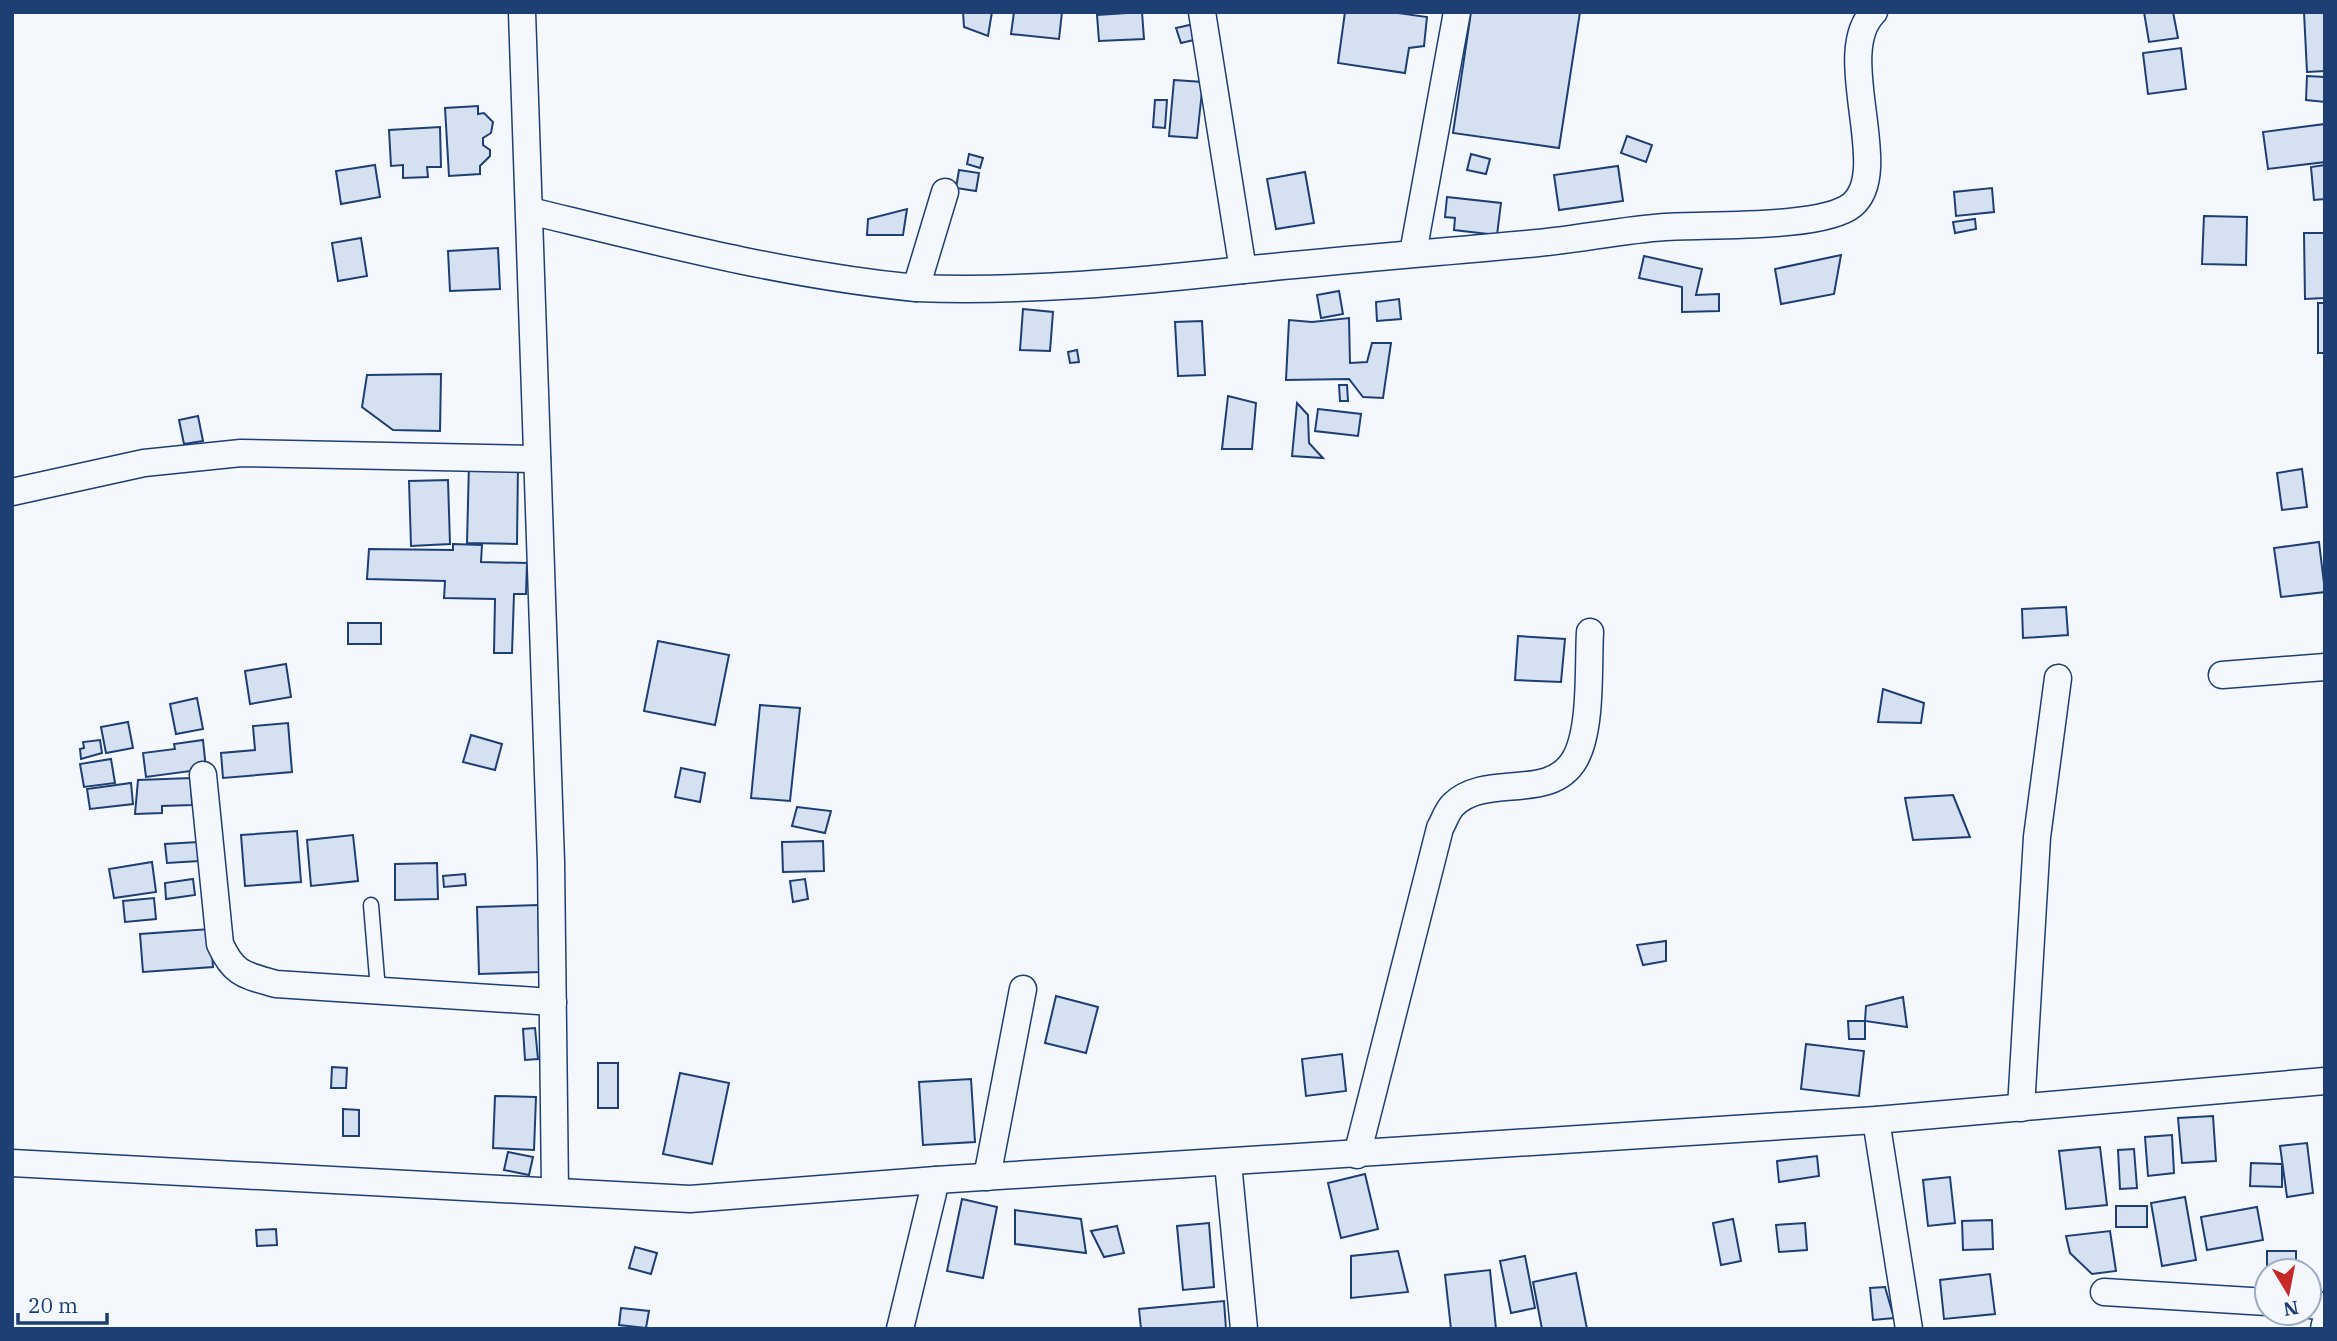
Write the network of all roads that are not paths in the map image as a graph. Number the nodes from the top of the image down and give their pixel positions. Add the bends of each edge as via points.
1 (522, 12) edge
2 (1202, 12) edge
3 (1457, 12) edge
4 (1874, 12) edge
5 (945, 192) dead end
6 (530, 211) junction
7 (1413, 253) junction
8 (1243, 270) junction
9 (916, 288) junction
10 (537, 459) junction
11 (12, 492) edge
12 (1590, 632) dead end
13 (2325, 667) edge
14 (2222, 675) dead end
15 (2058, 678) dead end
16 (203, 775) dead end
17 (371, 905) dead end
18 (1023, 989) dead end
19 (378, 990) junction
20 (553, 1002) junction
21 (2325, 1081) edge
22 (2021, 1108) junction
23 (1876, 1120) junction
24 (1357, 1155) junction
25 (12, 1163) edge
26 (1228, 1163) junction
27 (987, 1177) junction
28 (936, 1180) junction
29 (555, 1190) junction
30 (2104, 1292) dead end
31 (2253, 1301) edge
32 (900, 1329) edge
33 (1244, 1329) edge
34 (1909, 1329) edge

1 - 6 street
2 - 8 street
3 - 7 street
4 - 7 street via 1861,33 1866,185 1853,205 1826,218 1663,227
5 - 9 street
6 - 9 street via 760,266 838,281
6 - 10 street
7 - 8 street
8 - 9 street via 1105,285
10 - 11 street via 241,453 144,463
10 - 20 street
12 - 24 street via 1583,739 1575,760 1560,776 1538,784 1485,789 1464,797 1451,806 1440,828
13 - 14 street
15 - 22 street via 2037,837
16 - 19 street via 220,944 229,963 243,974 276,984
17 - 19 lane
18 - 27 street
19 - 20 street
20 - 29 street
21 - 22 street
22 - 23 street
23 - 24 street
23 - 34 street
24 - 26 street
25 - 29 street
26 - 27 street
26 - 33 street
27 - 28 street
28 - 29 street via 690,1199
28 - 32 street
30 - 31 street

